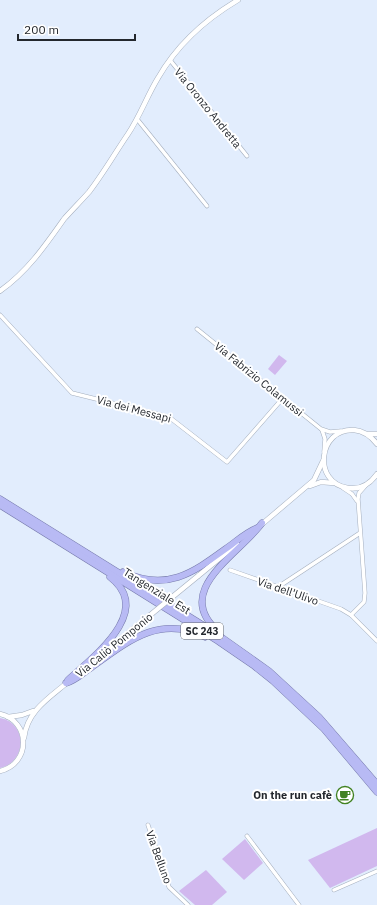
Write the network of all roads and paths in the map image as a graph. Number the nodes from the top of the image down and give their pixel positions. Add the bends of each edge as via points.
1 (238, 0) edge
2 (170, 60) junction
3 (137, 119) junction
4 (247, 156) dead end
5 (206, 206) dead end
6 (0, 291) edge
7 (0, 315) edge
8 (197, 329) dead end
9 (283, 398) junction
10 (321, 429) junction
11 (344, 431) junction
12 (366, 434) junction
13 (377, 434) edge
14 (377, 444) edge
15 (324, 452) junction
16 (323, 461) junction
17 (377, 474) edge
18 (335, 483) junction
19 (366, 485) junction
20 (340, 486) junction
21 (303, 490) junction
22 (0, 499) edge
23 (0, 504) edge
24 (358, 506) junction
25 (262, 524) junction
26 (257, 528) junction
27 (360, 533) junction
28 (72, 549) junction
29 (82, 550) junction
30 (230, 570) dead end
31 (278, 587) junction
32 (351, 615) junction
33 (377, 641) edge
34 (244, 659) junction
35 (253, 659) junction
36 (65, 685) junction
37 (36, 709) junction
38 (0, 714) edge
39 (8, 717) junction
40 (24, 738) junction
41 (0, 771) edge
42 (377, 784) edge
43 (377, 792) edge
44 (148, 825) dead end
45 (246, 836) dead end
46 (377, 870) edge
47 (334, 890) dead end
48 (188, 905) edge
49 (299, 905) edge

1 - 2 street via 208,19
2 - 3 street via 148,95
2 - 4 street, Via Oronzo Andretta
3 - 5 street
3 - 6 street via 89,191 65,218 46,246 25,271
7 - 9 street, Via dei Messapi via 72,393 169,417 227,462
8 - 9 street, Via Fabrizio Colamussi
9 - 10 street, Via Fabrizio Colamussi
10 - 11 street via 330,432
10 - 15 street via 324,436
11 - 12 street
11 - 15 street, Via Caliò Pomponio via 333,437
12 - 13 street
12 - 14 street
15 - 16 street, Via Caliò Pomponio
16 - 18 street via 327,474
16 - 21 street, Via Caliò Pomponio via 317,477
17 - 19 street
18 - 20 street
18 - 21 street, Via Caliò Pomponio via 321,482
19 - 20 street via 357,488
19 - 24 street via 358,496
20 - 24 street via 352,494
21 - 25 street, Via Caliò Pomponio
22 - 29 highway, Tangenziale Est / SC 243
23 - 28 highway, Tangenziale Est / SC 243
24 - 27 street
25 - 26 street, Via Caliò Pomponio
25 - 35 highway via 211,577 203,596 203,609 212,626
26 - 29 highway via 188,574 162,581 145,580 129,575
26 - 36 street, Via Caliò Pomponio, bridge
27 - 31 street
27 - 32 street via 365,593 364,602
28 - 34 highway, Tangenziale Est / SC 243
28 - 36 highway via 75,554 118,584 125,598 126,610 119,629
29 - 35 highway, Tangenziale Est / SC 243
30 - 31 street, Via dell'Ulivo
31 - 32 street, Via dell'Ulivo
32 - 33 street, Via dell'Ulivo
34 - 36 highway via 198,633 182,629 162,629 136,637
34 - 43 highway, Tangenziale Est / SC 243 via 273,681 324,729
35 - 42 highway, Tangenziale Est / SC 243 via 319,717
36 - 37 street, Via Caliò Pomponio
37 - 39 street, Via Caliò Pomponio
37 - 40 street, Via Caliò Pomponio via 27,721
38 - 39 street
39 - 40 street via 16,722
40 - 41 street, Via Caliò Pomponio via 22,754 18,761
44 - 48 street, Via Belluno via 169,887
45 - 49 street
46 - 47 street

